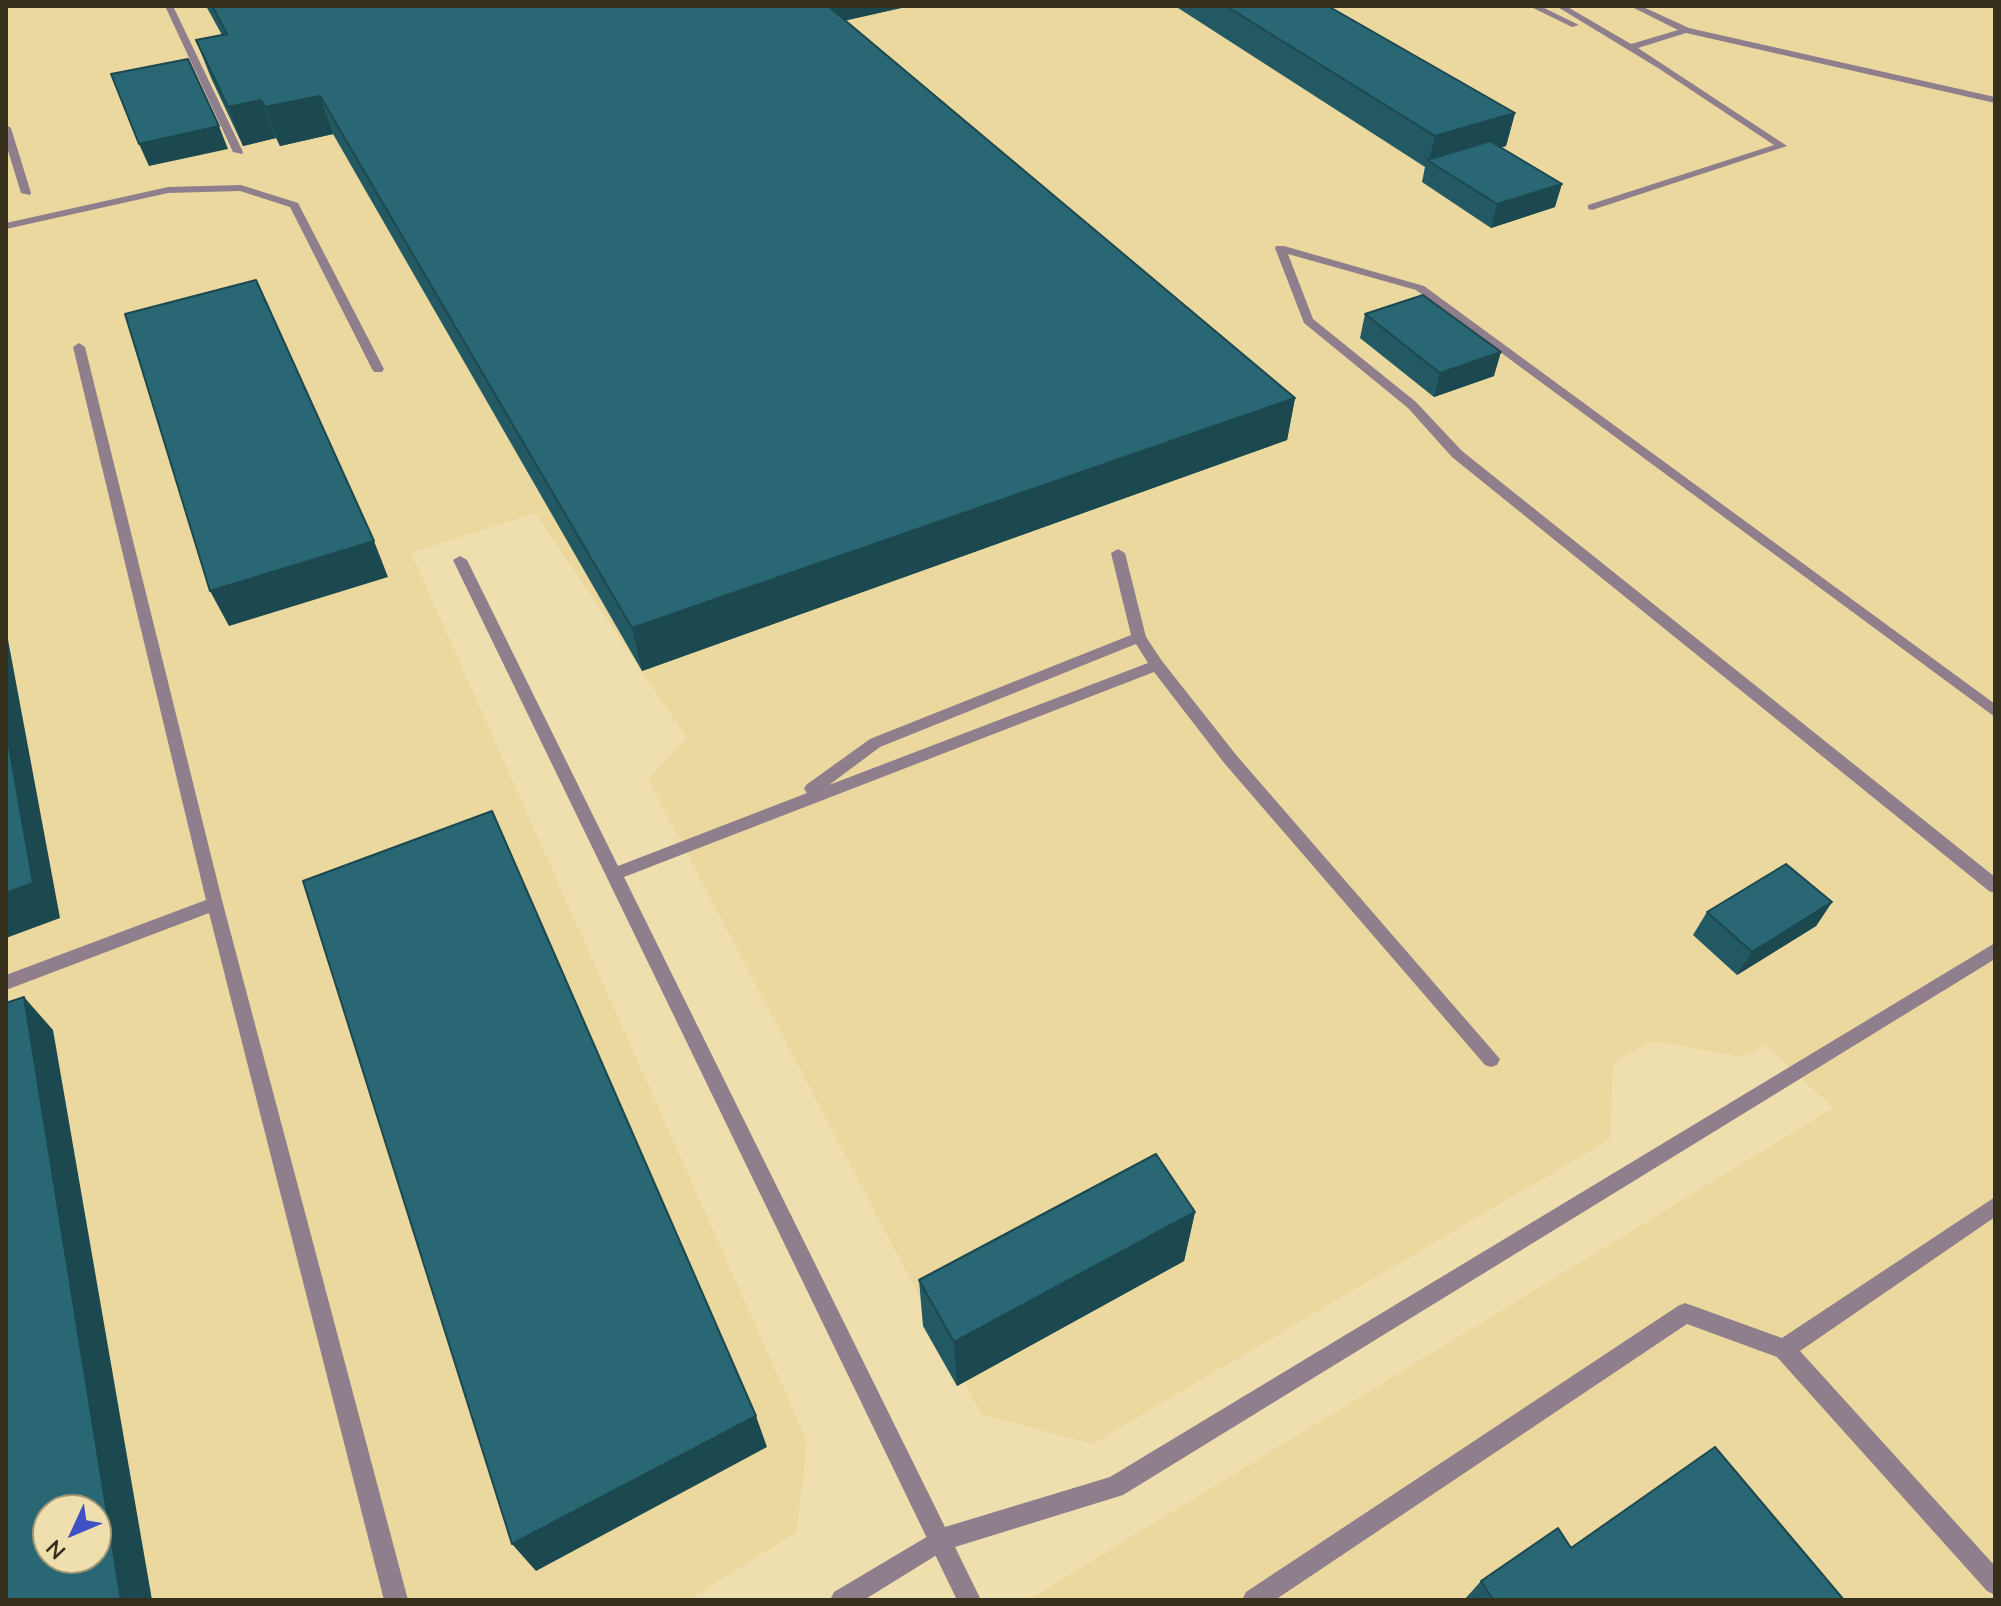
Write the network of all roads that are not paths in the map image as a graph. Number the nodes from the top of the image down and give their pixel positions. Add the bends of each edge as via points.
1 (169, 6) edge
2 (1533, 6) edge
3 (1560, 6) edge
4 (1634, 6) edge
5 (1686, 30) junction
6 (1614, 40) junction
7 (1629, 48) junction
8 (1995, 100) edge
9 (6, 128) edge
10 (238, 152) edge
11 (26, 193) dead end
12 (1592, 207) dead end
13 (6, 226) edge
14 (79, 347) dead end
15 (378, 369) dead end
16 (1118, 553) dead end
17 (460, 560) dead end
18 (1139, 637) junction
19 (1157, 665) junction
20 (1995, 712) edge
21 (792, 803) junction
22 (614, 874) junction
23 (1995, 886) edge
24 (215, 904) junction
25 (1995, 950) edge
26 (6, 983) edge
27 (1491, 1059) dead end
28 (1995, 1206) edge
29 (1784, 1349) junction
30 (940, 1540) junction
31 (1995, 1583) edge
32 (396, 1600) edge
33 (842, 1600) edge
34 (969, 1600) edge
35 (1254, 1600) edge

1 - 10 street
2 - 6 street
3 - 6 street
4 - 5 street
5 - 7 street
5 - 8 street
6 - 7 street
7 - 12 street via 1782,146
9 - 11 street
13 - 15 street via 168,190 241,188 294,205
14 - 24 street
16 - 18 street
17 - 22 street
18 - 19 street
18 - 21 street via 875,743
19 - 21 street
19 - 27 street via 1231,760
20 - 23 street via 1420,288 1280,248 1308,321 1412,405 1457,454
21 - 22 street
22 - 30 street
24 - 26 street
24 - 32 street
25 - 30 street via 1115,1487
28 - 29 street
29 - 31 street
29 - 35 street via 1685,1313
30 - 33 street
30 - 34 street

